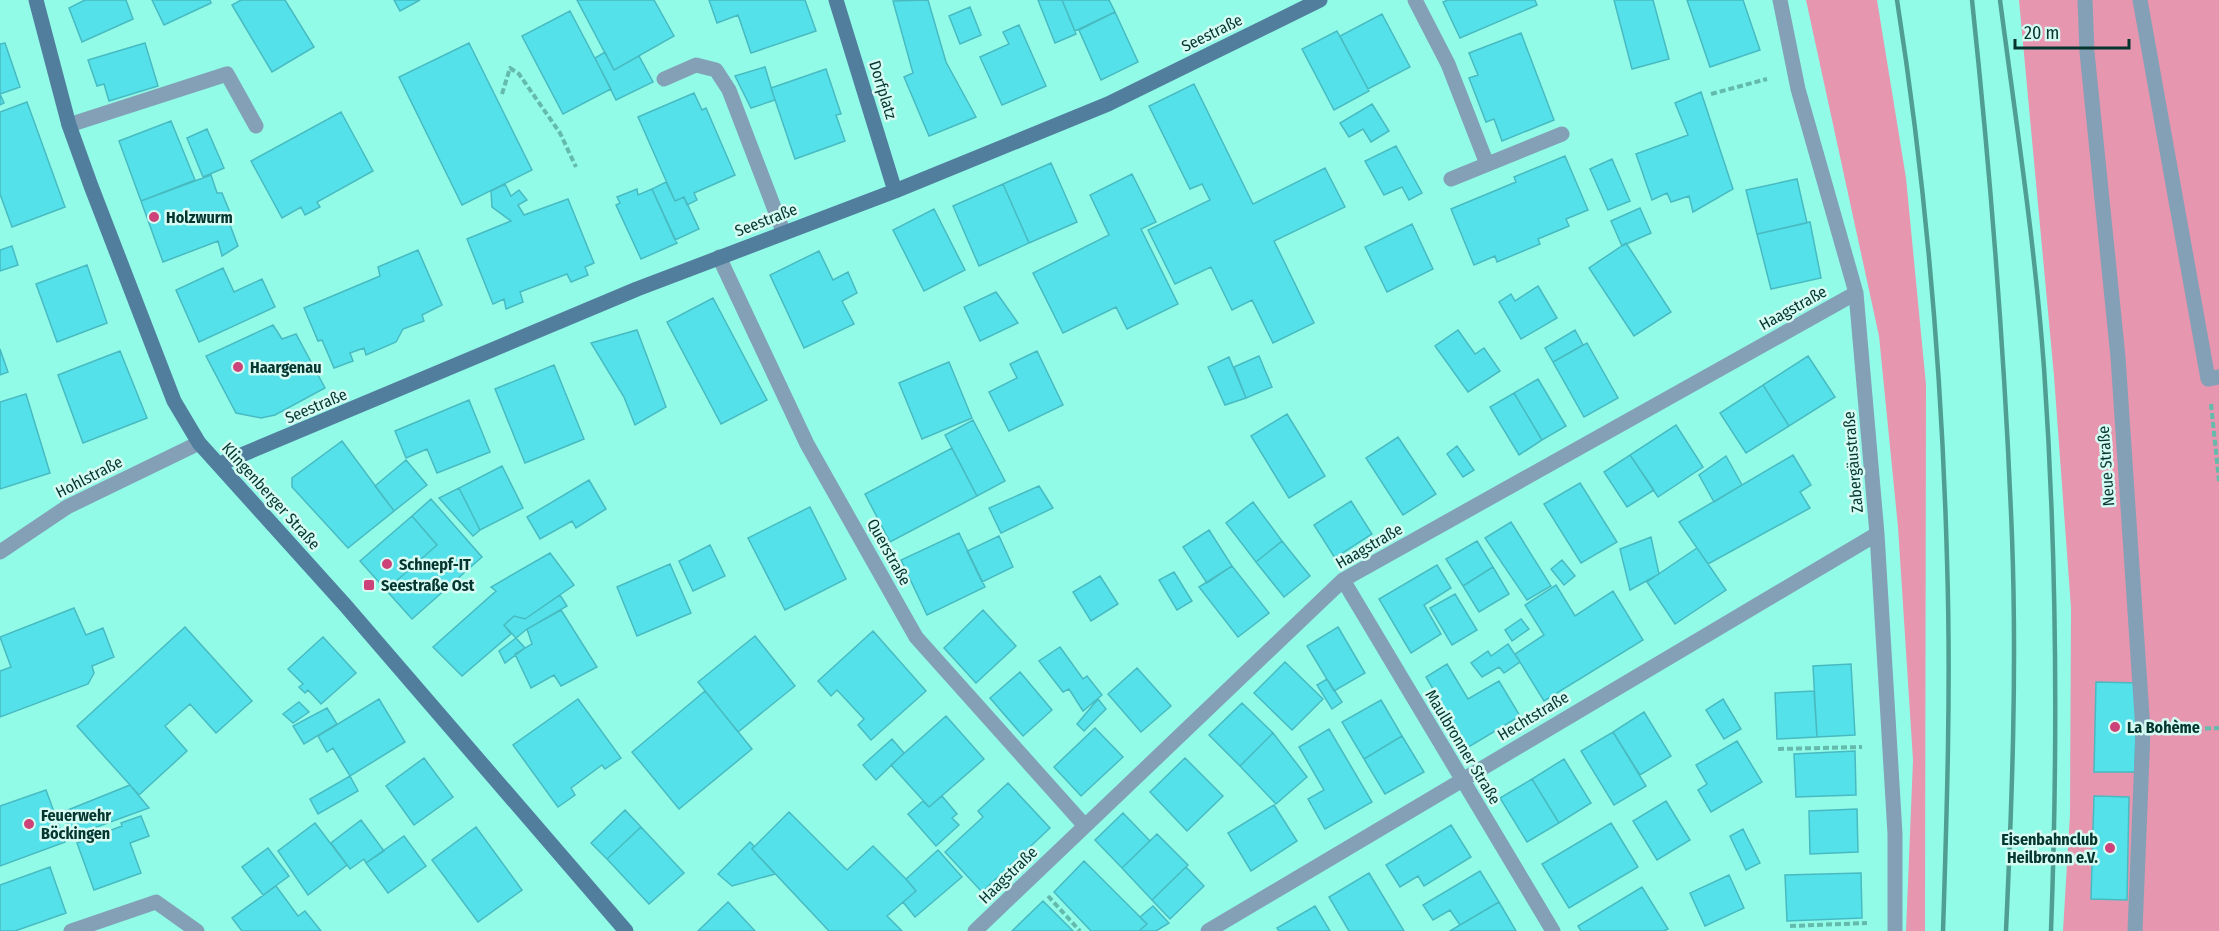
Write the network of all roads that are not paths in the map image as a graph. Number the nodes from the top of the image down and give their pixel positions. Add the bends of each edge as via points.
1 (36, 0) edge
2 (836, 0) edge
3 (1320, 0) edge
4 (1415, 0) edge
5 (1780, 0) edge
6 (2085, 0) edge
7 (2140, 0) edge
8 (664, 79) dead end
9 (69, 125) junction
10 (256, 126) dead end
11 (1562, 134) dead end
12 (1487, 164) junction
13 (1451, 179) dead end
14 (895, 191) junction
15 (783, 231) junction
16 (719, 257) junction
17 (1856, 293) junction
18 (2214, 378) edge
19 (199, 443) junction
20 (220, 464) junction
21 (1877, 534) junction
22 (0, 552) edge
23 (1343, 580) junction
24 (1461, 780) junction
25 (1085, 826) junction
26 (1895, 927) edge
27 (71, 931) edge
28 (197, 931) edge
29 (626, 931) edge
30 (975, 931) edge
31 (1208, 931) edge
32 (1553, 931) edge
33 (2135, 931) edge

1 - 9 street, Klingenberger Straße
2 - 14 street, Dorfplatz
3 - 14 street, Seestraße via 1108,104
4 - 12 street via 1448,64
5 - 17 street, Zabergäustraße via 1794,72
6 - 33 street, Neue Straße via 2118,357 2143,731
7 - 18 street
8 - 15 street via 696,66 716,70 729,90
9 - 10 street via 227,74
9 - 19 street, Klingenberger Straße via 174,401
11 - 12 street
12 - 13 street
14 - 15 street, Seestraße
15 - 16 street, Seestraße
16 - 20 street, Seestraße
16 - 25 street, Querstraße via 807,444 916,637
17 - 21 street, Zabergäustraße
17 - 23 street, Haagstraße
19 - 20 street, Klingenberger Straße
19 - 22 street, Hohlstraße via 67,507
20 - 29 street, Klingenberger Straße
21 - 24 street, Hechtstraße
21 - 26 street, Zabergäustraße via 1895,834
23 - 24 street, Maulbronner Straße
23 - 25 street, Haagstraße
24 - 31 street, Hechtstraße
24 - 32 street, Maulbronner Straße
25 - 30 street, Haagstraße
27 - 28 street via 156,903

